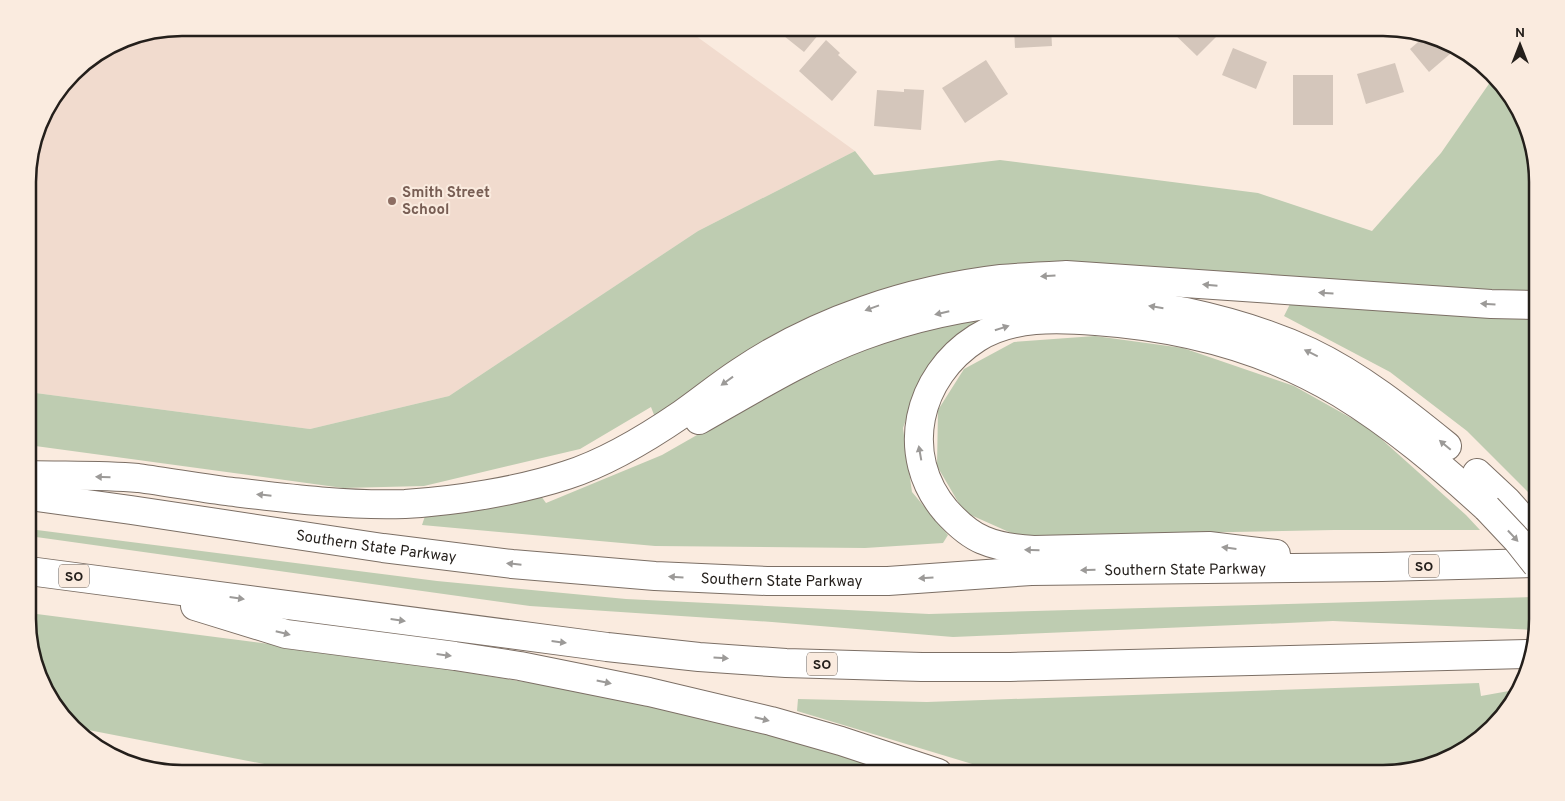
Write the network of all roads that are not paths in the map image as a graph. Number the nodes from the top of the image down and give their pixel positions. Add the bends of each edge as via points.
1 (1529, 305) edge
2 (601, 462) junction
3 (36, 475) edge
4 (36, 497) edge
5 (1497, 505) junction
6 (1529, 529) edge
7 (1529, 554) edge
8 (1529, 564) edge
9 (1382, 567) junction
10 (36, 572) edge
11 (119, 582) junction
12 (1524, 654) edge
13 (912, 764) edge

1 -> 2 highway via 1066,275 965,284 891,302 800,338 740,372 683,414
2 -> 3 highway via 507,490 405,504 313,500 137,478
5 -> 2 highway via 1453,452 1413,419 1364,383 1309,352 1272,336 1196,314 1077,299 1038,299 972,307 862,336 800,364 662,442
9 -> 4 highway, Southern State Parkway / SO via 1031,571 888,581 665,576 512,564 383,548
5 - 6 highway
5 -> 7 highway, bridge
9 -> 5 highway via 1208,546 1034,550 1014,549 981,540 952,518 940,504 924,473 918,442 928,394 949,361 963,349 978,337 1015,324 1056,319 1087,320 1185,333 1252,352 1339,392
8 - 9 highway, Southern State Parkway / SO
10 - 11 highway, SO
11 -> 12 highway, SO via 580,644 786,663 993,667
11 -> 13 highway via 286,634 511,665 649,692 771,721

